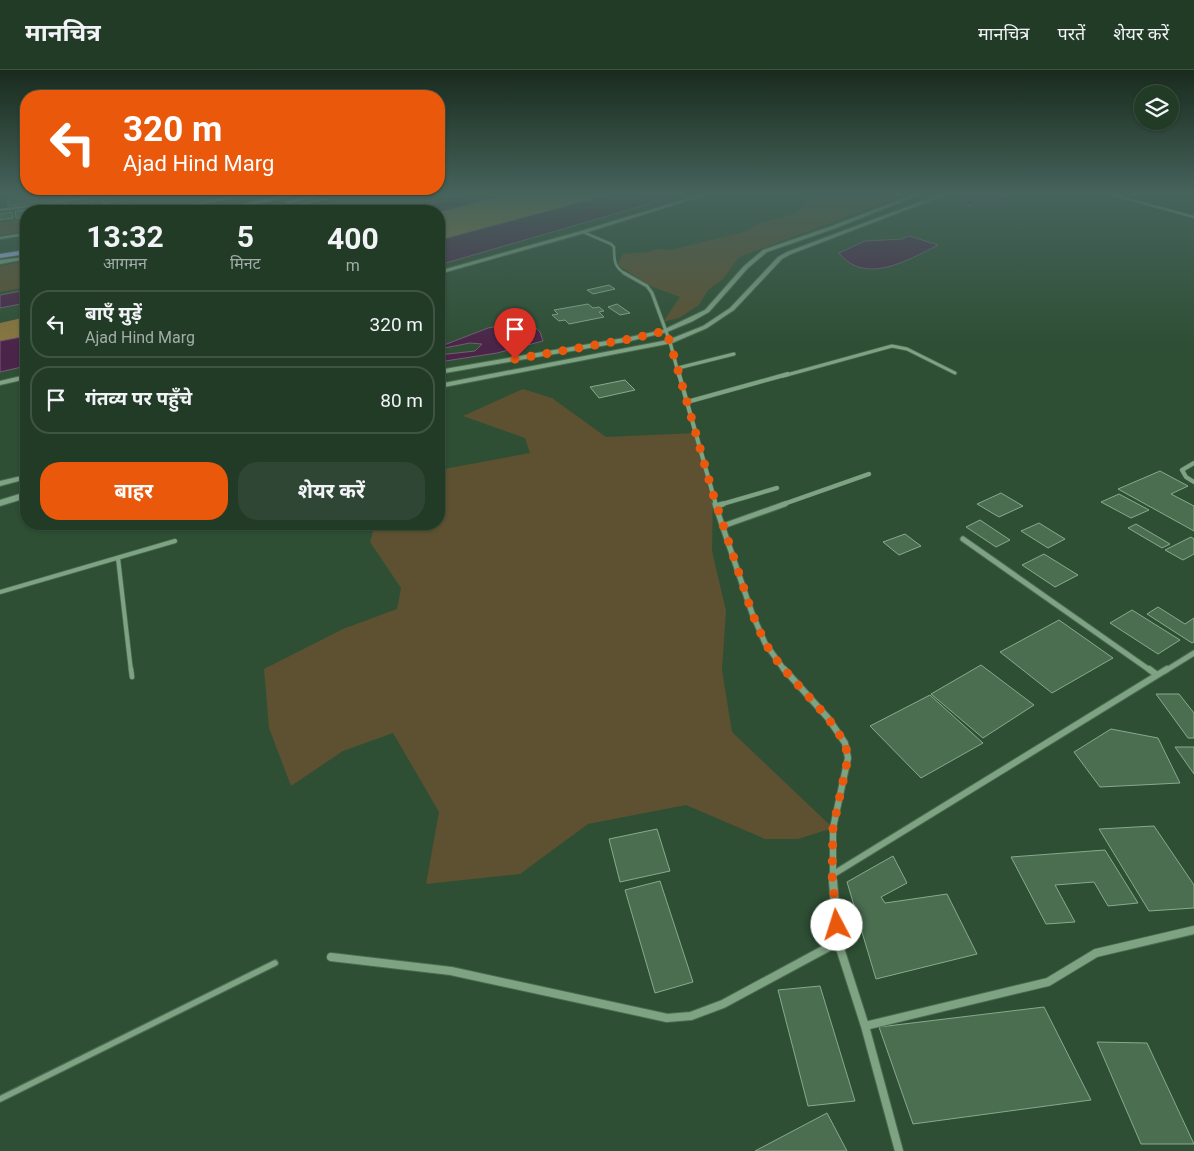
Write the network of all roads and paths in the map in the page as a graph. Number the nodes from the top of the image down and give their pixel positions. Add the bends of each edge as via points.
1 (540, 244) edge
2 (612, 244) edge
3 (784, 244) edge
4 (814, 244) edge
5 (20, 247) edge
6 (0, 250) edge
7 (20, 253) edge
8 (0, 256) edge
9 (20, 259) edge
10 (0, 262) edge
11 (445, 271) edge
12 (665, 331) junction
13 (670, 342) junction
14 (734, 354) dead end
15 (678, 368) junction
16 (445, 371) edge
17 (955, 373) dead end
18 (20, 378) edge
19 (0, 383) edge
20 (445, 385) edge
21 (687, 402) junction
22 (1194, 463) edge
23 (869, 474) dead end
24 (20, 478) edge
25 (1194, 482) edge
26 (0, 484) edge
27 (777, 488) dead end
28 (20, 497) edge
29 (0, 503) edge
30 (716, 506) junction
31 (723, 526) junction
32 (963, 539) dead end
33 (175, 541) dead end
34 (118, 558) junction
35 (0, 592) edge
36 (1194, 653) edge
37 (1157, 676) junction
38 (132, 677) dead end
39 (832, 875) junction
40 (1194, 930) edge
41 (838, 942) junction
42 (331, 957) dead end
43 (275, 963) dead end
44 (865, 1026) junction
45 (0, 1099) edge
46 (899, 1151) edge

1 - 11 street
2 - 12 street via 618,270 651,290
3 - 12 street via 765,251 707,311
4 - 13 street via 780,258 726,314
5 - 6 highway
7 - 8 highway
9 - 10 street
12 - 13 street
12 - 16 street
13 - 15 street
13 - 20 street
14 - 15 street
15 - 21 street
17 - 21 street via 907,349 892,346
18 - 19 street
21 - 30 street
22 - 25 street via 1182,470
23 - 31 street
24 - 26 street
27 - 30 street
28 - 29 street
30 - 31 street
31 - 39 street via 765,643 845,743 848,758 833,828
32 - 37 street
33 - 34 lane
34 - 35 lane
34 - 38 lane
36 - 37 street
37 - 39 street
39 - 41 street
40 - 44 street via 1096,953 1048,982
41 - 42 street via 723,1004 691,1016 667,1018 451,971
41 - 44 street
43 - 45 lane
44 - 46 street

